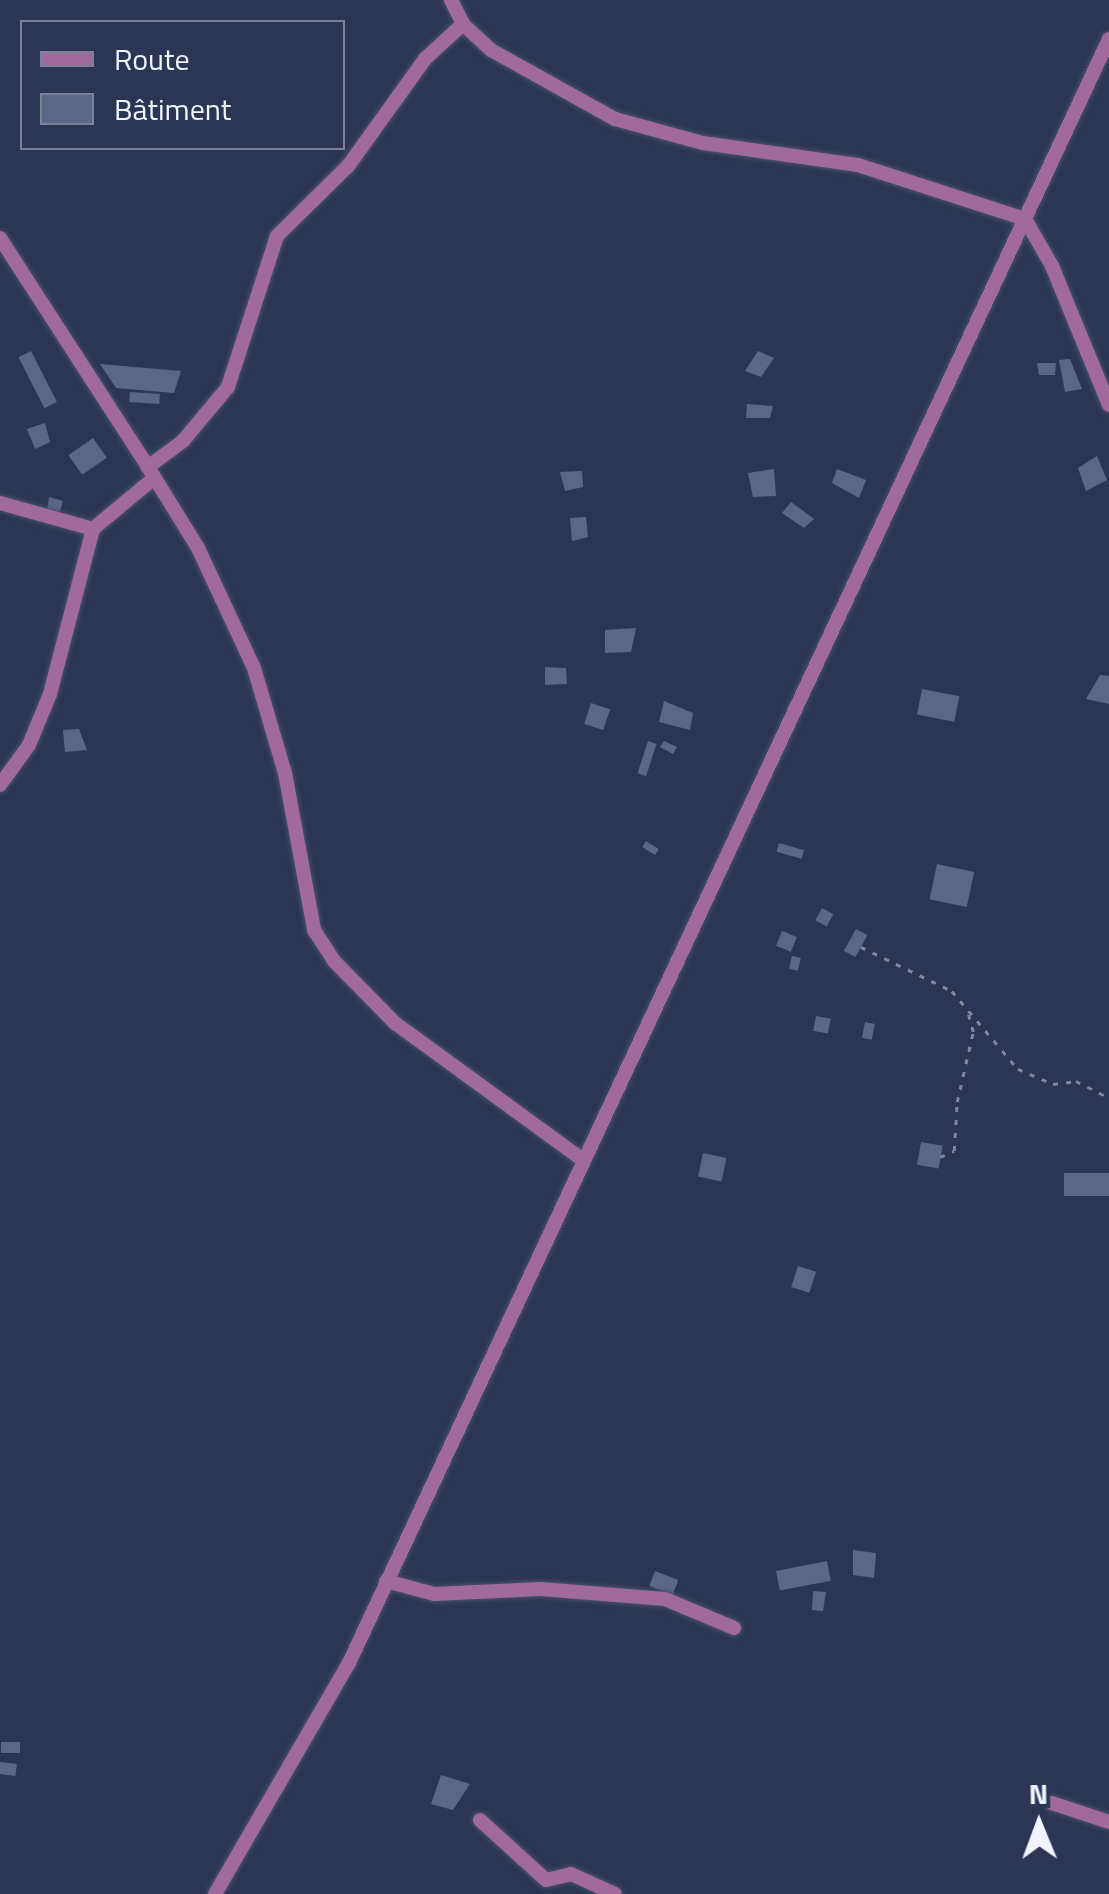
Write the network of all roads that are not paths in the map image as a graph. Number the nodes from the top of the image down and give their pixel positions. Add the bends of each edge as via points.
1 (450, 0) edge
2 (462, 24) junction
3 (1109, 39) edge
4 (1025, 220) junction
5 (0, 238) edge
6 (1109, 405) edge
7 (150, 473) junction
8 (0, 503) edge
9 (93, 529) junction
10 (0, 784) edge
11 (583, 1160) junction
12 (386, 1581) junction
13 (734, 1628) dead end
14 (1052, 1803) dead end
15 (480, 1820) dead end
16 (1109, 1822) edge
17 (216, 1894) edge
18 (615, 1894) edge

1 - 2 street
2 - 4 street via 547,86 640,128 831,158
2 - 7 street via 426,59 348,166 277,236 228,388
3 - 4 street
4 - 6 street via 1052,266
4 - 11 street
5 - 7 street
7 - 9 street
7 - 11 street via 198,548 263,694 314,930 394,1024
8 - 9 street
9 - 10 street via 50,694 30,745
11 - 12 street
12 - 13 street via 434,1594 541,1589 665,1599
12 - 17 street via 349,1662
14 - 16 street
15 - 18 street via 546,1880 571,1874

